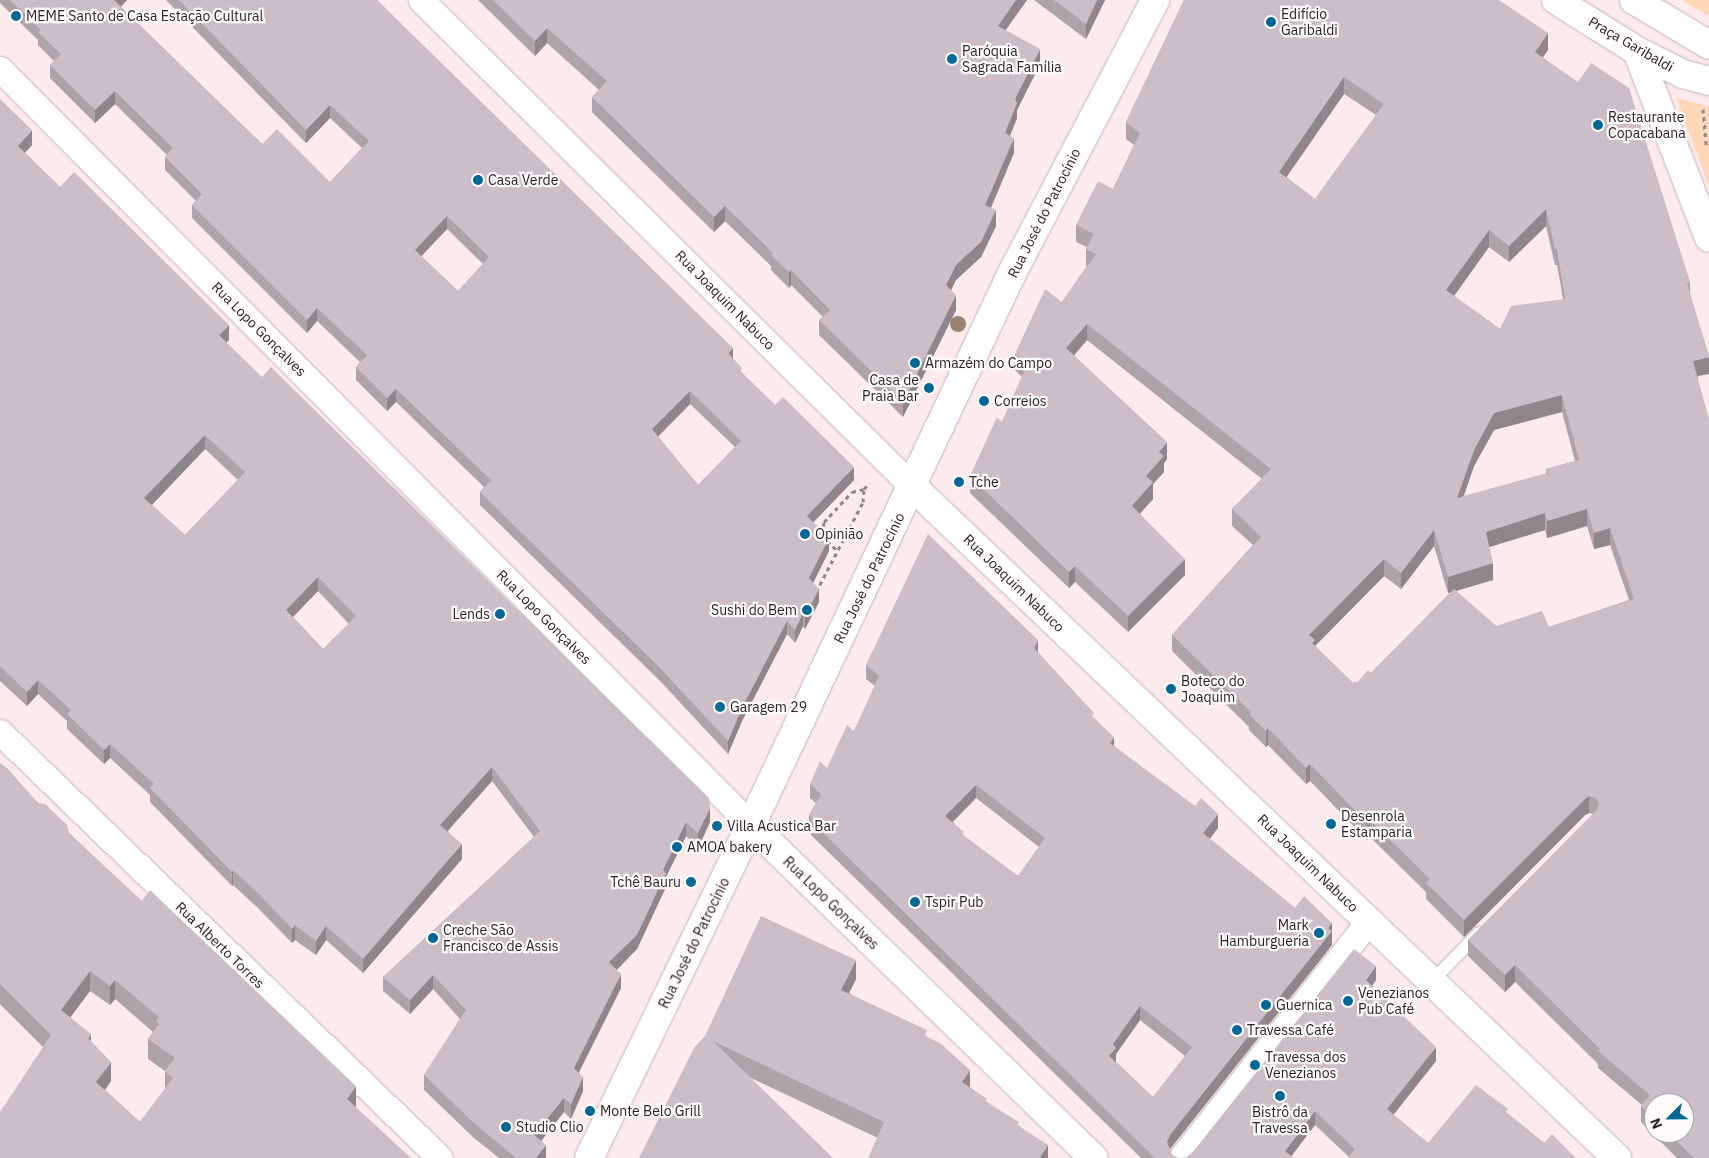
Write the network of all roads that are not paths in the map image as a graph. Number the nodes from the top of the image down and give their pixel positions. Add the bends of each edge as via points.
1 (420, 0) edge
2 (1155, 0) edge
3 (1556, 0) edge
4 (1634, 0) edge
5 (1709, 45) edge
6 (1636, 51) junction
7 (0, 69) edge
8 (1706, 93) edge
9 (1709, 238) edge
10 (913, 487) junction
11 (0, 732) edge
12 (751, 825) junction
13 (1368, 921) junction
14 (1490, 923) edge
15 (1432, 981) junction
16 (440, 1158) edge
17 (589, 1158) edge
18 (1094, 1158) edge
19 (1181, 1158) edge
20 (1617, 1158) edge

1 - 10 street, Rua Joaquim Nabuco
2 - 10 street, Rua José do Patrocínio via 1013,271
3 - 6 street, Praça Garibaldi
4 - 5 street
6 - 8 street, Praça Garibaldi via 1683,74
6 - 9 street
7 - 12 street, Rua Lopo Gonçalves
10 - 12 street, Rua José do Patrocínio
10 - 13 street, Rua Joaquim Nabuco
11 - 16 street, Rua Alberto Torres
12 - 17 street, Rua José do Patrocínio
12 - 18 street, Rua Lopo Gonçalves
13 - 15 street, Rua Joaquim Nabuco
13 - 19 street
14 - 15 lane
15 - 20 street, Rua Joaquim Nabuco

